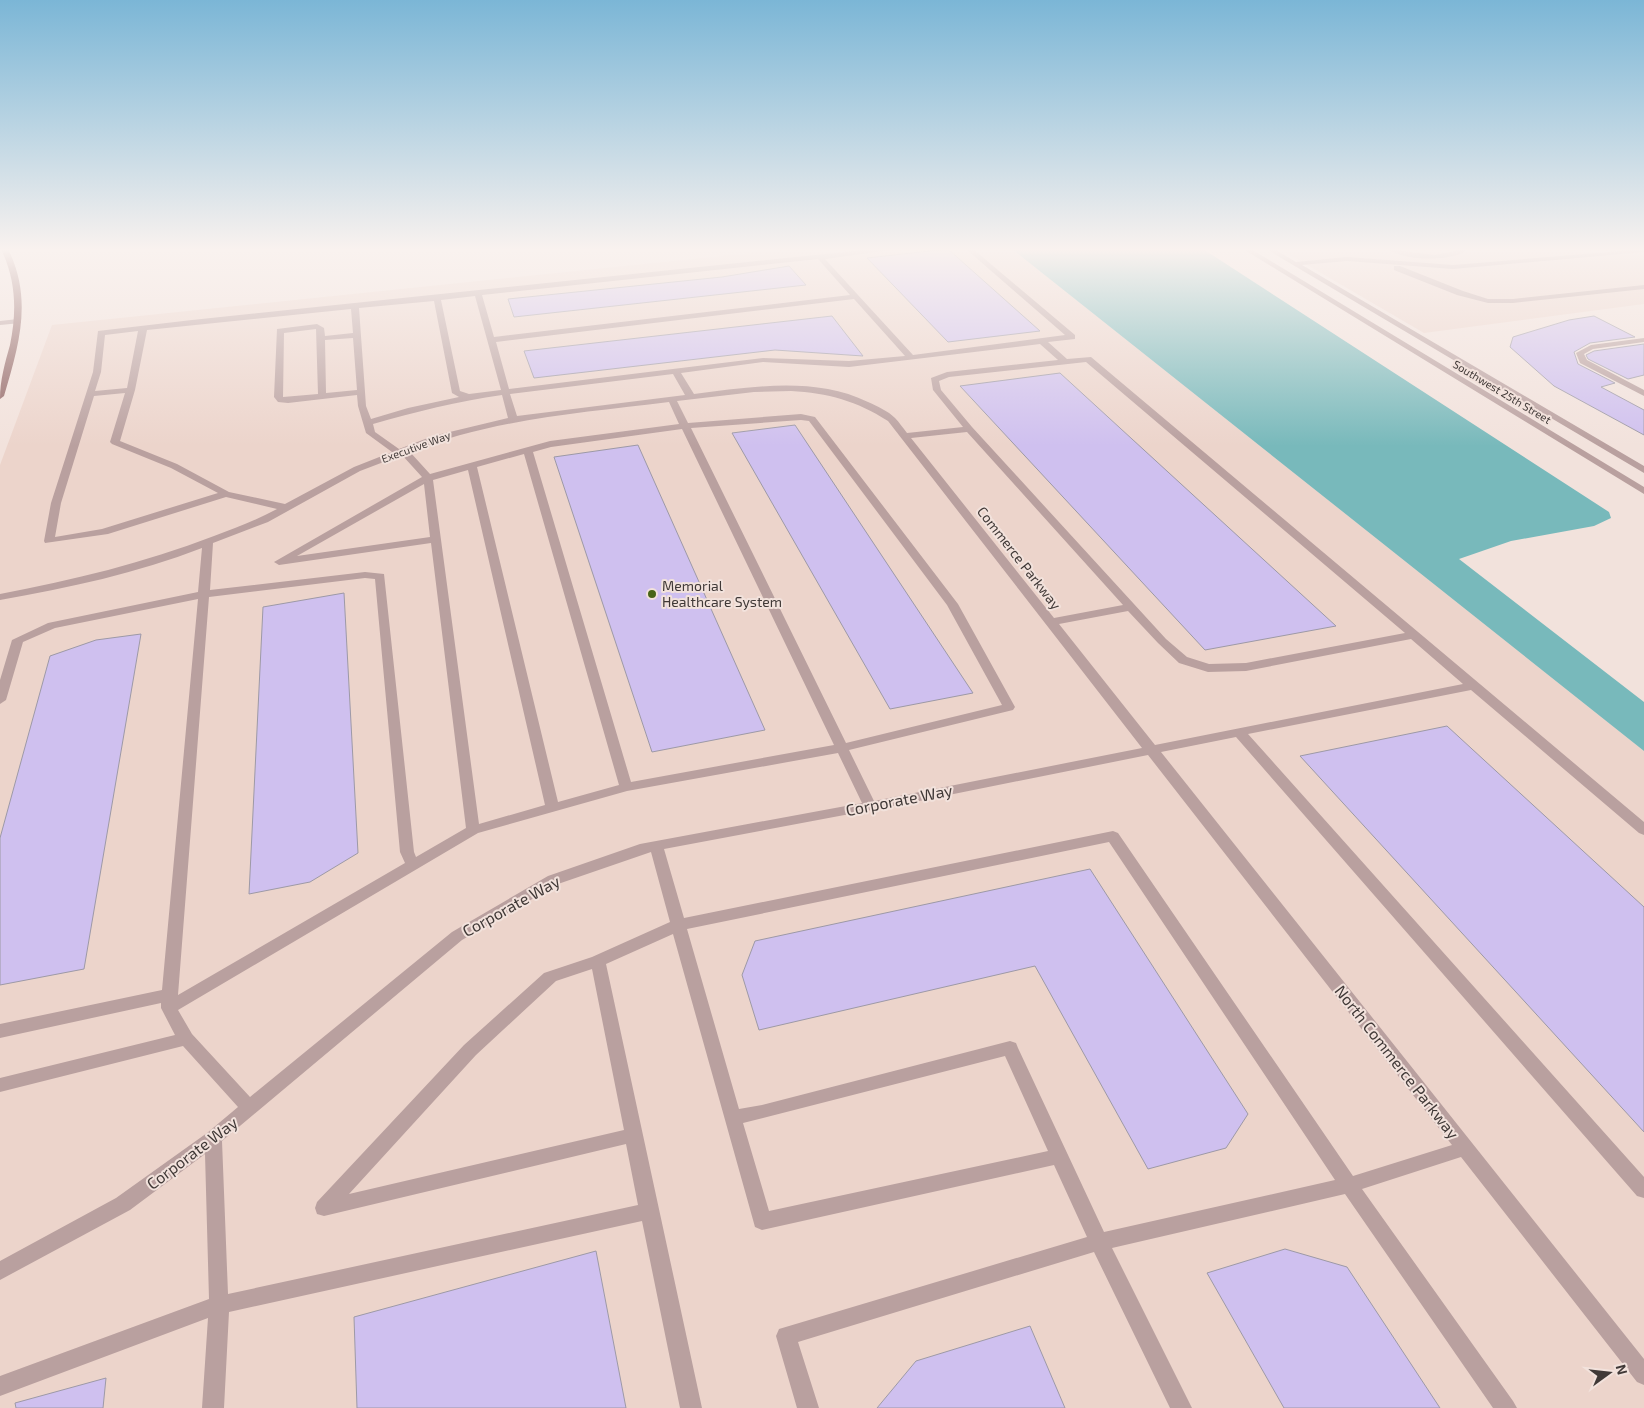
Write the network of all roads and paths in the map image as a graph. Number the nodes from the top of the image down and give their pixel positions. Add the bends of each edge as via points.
1 (18, 315) edge
2 (272, 315) edge
3 (356, 315) edge
4 (440, 315) edge
5 (484, 315) edge
6 (706, 315) edge
7 (872, 315) edge
8 (1046, 315) edge
9 (1354, 315) edge
10 (1379, 315) edge
11 (18, 321) junction
12 (0, 324) edge
13 (143, 328) junction
14 (357, 335) junction
15 (321, 338) junction
16 (491, 340) junction
17 (1644, 340) edge
18 (1042, 342) junction
19 (911, 358) junction
20 (1064, 361) junction
21 (676, 371) junction
22 (131, 390) junction
23 (361, 392) junction
24 (506, 393) junction
25 (1644, 393) edge
26 (89, 394) junction
27 (0, 396) edge
28 (322, 396) junction
29 (469, 397) junction
30 (691, 397) junction
31 (854, 398) joint
32 (672, 399) junction
33 (513, 420) junction
34 (368, 424) junction
35 (685, 426) junction
36 (969, 429) junction
37 (904, 436) junction
38 (528, 450) junction
39 (400, 451) junction
40 (472, 466) junction
41 (1644, 470) edge
42 (428, 478) junction
43 (1644, 491) edge
44 (226, 494) junction
45 (287, 508) junction
46 (436, 539) junction
47 (208, 542) junction
48 (204, 595) junction
49 (0, 597) edge
50 (1130, 607) junction
51 (1050, 622) junction
52 (1415, 635) junction
53 (1475, 685) junction
54 (0, 700) edge
55 (1239, 732) junction
56 (841, 748) junction
57 (1150, 750) junction
58 (626, 787) junction
59 (870, 806) junction
60 (552, 807) junction
61 (473, 830) junction
62 (1644, 830) edge
63 (656, 846) junction
64 (413, 865) junction
65 (678, 925) junction
66 (598, 961) junction
67 (170, 1002) junction
68 (0, 1031) edge
69 (186, 1039) junction
70 (0, 1085) edge
71 (249, 1108) junction
72 (733, 1117) junction
73 (634, 1135) junction
74 (213, 1138) junction
75 (1465, 1148) junction
76 (1059, 1156) junction
77 (1350, 1185) junction
78 (1644, 1190) edge
79 (648, 1211) junction
80 (1099, 1242) junction
81 (0, 1272) edge
82 (219, 1305) junction
83 (1644, 1374) edge
84 (0, 1386) edge
85 (213, 1408) edge
86 (690, 1408) edge
87 (808, 1408) edge
88 (1181, 1408) edge
89 (1506, 1408) edge

1 - 11 main road
2 - 13 street
3 - 14 street
4 - 29 street via 456,393
5 - 16 street
6 - 16 street
7 - 19 street
8 - 18 street via 1072,337
9 - 43 street, Southwest 25th Street
10 - 41 street, Southwest 25th Street
11 - 12 street
11 - 27 main road
13 - 22 street
13 - 26 street via 101,334 97,372
14 - 15 street
14 - 23 street
15 - 28 street
15 - 28 street via 317,326 280,331 278,397 288,400
16 - 24 street
17 - 25 street via 1591,347 1580,353 1583,361
18 - 19 street
18 - 20 street
19 - 21 street via 849,364 763,360
20 - 36 street via 947,375 934,380 936,390
20 - 52 street via 1088,359
21 - 24 street
21 - 30 street
22 - 26 street
22 - 44 street via 116,442 174,466
23 - 28 street
23 - 34 street
24 - 29 street
24 - 33 street
26 - 44 street via 56,503 49,541 104,532
29 - 34 street
30 - 31 street, Executive Way via 789,388
30 - 32 street, Executive Way
31 - 37 street, Commerce Parkway via 891,420
32 - 33 street, Executive Way
32 - 35 street
33 - 39 street, Executive Way via 476,427
34 - 39 street via 371,433
35 - 38 street via 550,444
35 - 56 street
35 - 56 street via 802,417 812,419 952,604 1009,706
36 - 37 street
36 - 50 street
37 - 51 street, Commerce Parkway
38 - 40 street
38 - 58 street
39 - 42 street
39 - 45 street, Executive Way via 357,469
40 - 42 street
40 - 60 street
42 - 46 street
42 - 46 street via 279,562
44 - 45 street
45 - 47 street, Executive Way
46 - 61 street
47 - 48 street
47 - 49 street, Executive Way via 169,557 75,583
48 - 54 street via 52,625 18,640
48 - 64 street via 365,575 380,576 407,852
48 - 67 street
50 - 51 street
50 - 52 street via 1183,660 1208,668 1246,667
51 - 57 street, Commerce Parkway
52 - 53 street
53 - 55 street, Corporate Way
53 - 62 street
55 - 57 street, Corporate Way
55 - 78 street
56 - 58 street
56 - 59 street
57 - 59 street, Corporate Way
57 - 75 street, North Commerce Parkway
58 - 60 street
59 - 63 street, Corporate Way
60 - 61 street
61 - 64 street
63 - 65 street
63 - 71 street, Corporate Way via 553,880 457,936
64 - 67 street
65 - 66 street
65 - 72 street
65 - 77 street via 1113,836
66 - 73 street
66 - 73 street via 550,977 542,984 470,1050 324,1208
67 - 68 street
67 - 69 street
69 - 70 street
69 - 71 street
71 - 74 street, Corporate Way
72 - 76 street via 772,1110 1010,1048
72 - 76 street via 762,1221
73 - 79 street
74 - 81 street, Corporate Way via 123,1204
74 - 82 street
75 - 77 street
75 - 83 street, North Commerce Parkway
76 - 80 street
77 - 80 street
77 - 89 street
79 - 82 street
79 - 86 street
80 - 87 street via 786,1336
80 - 88 street
82 - 84 street
82 - 85 street

